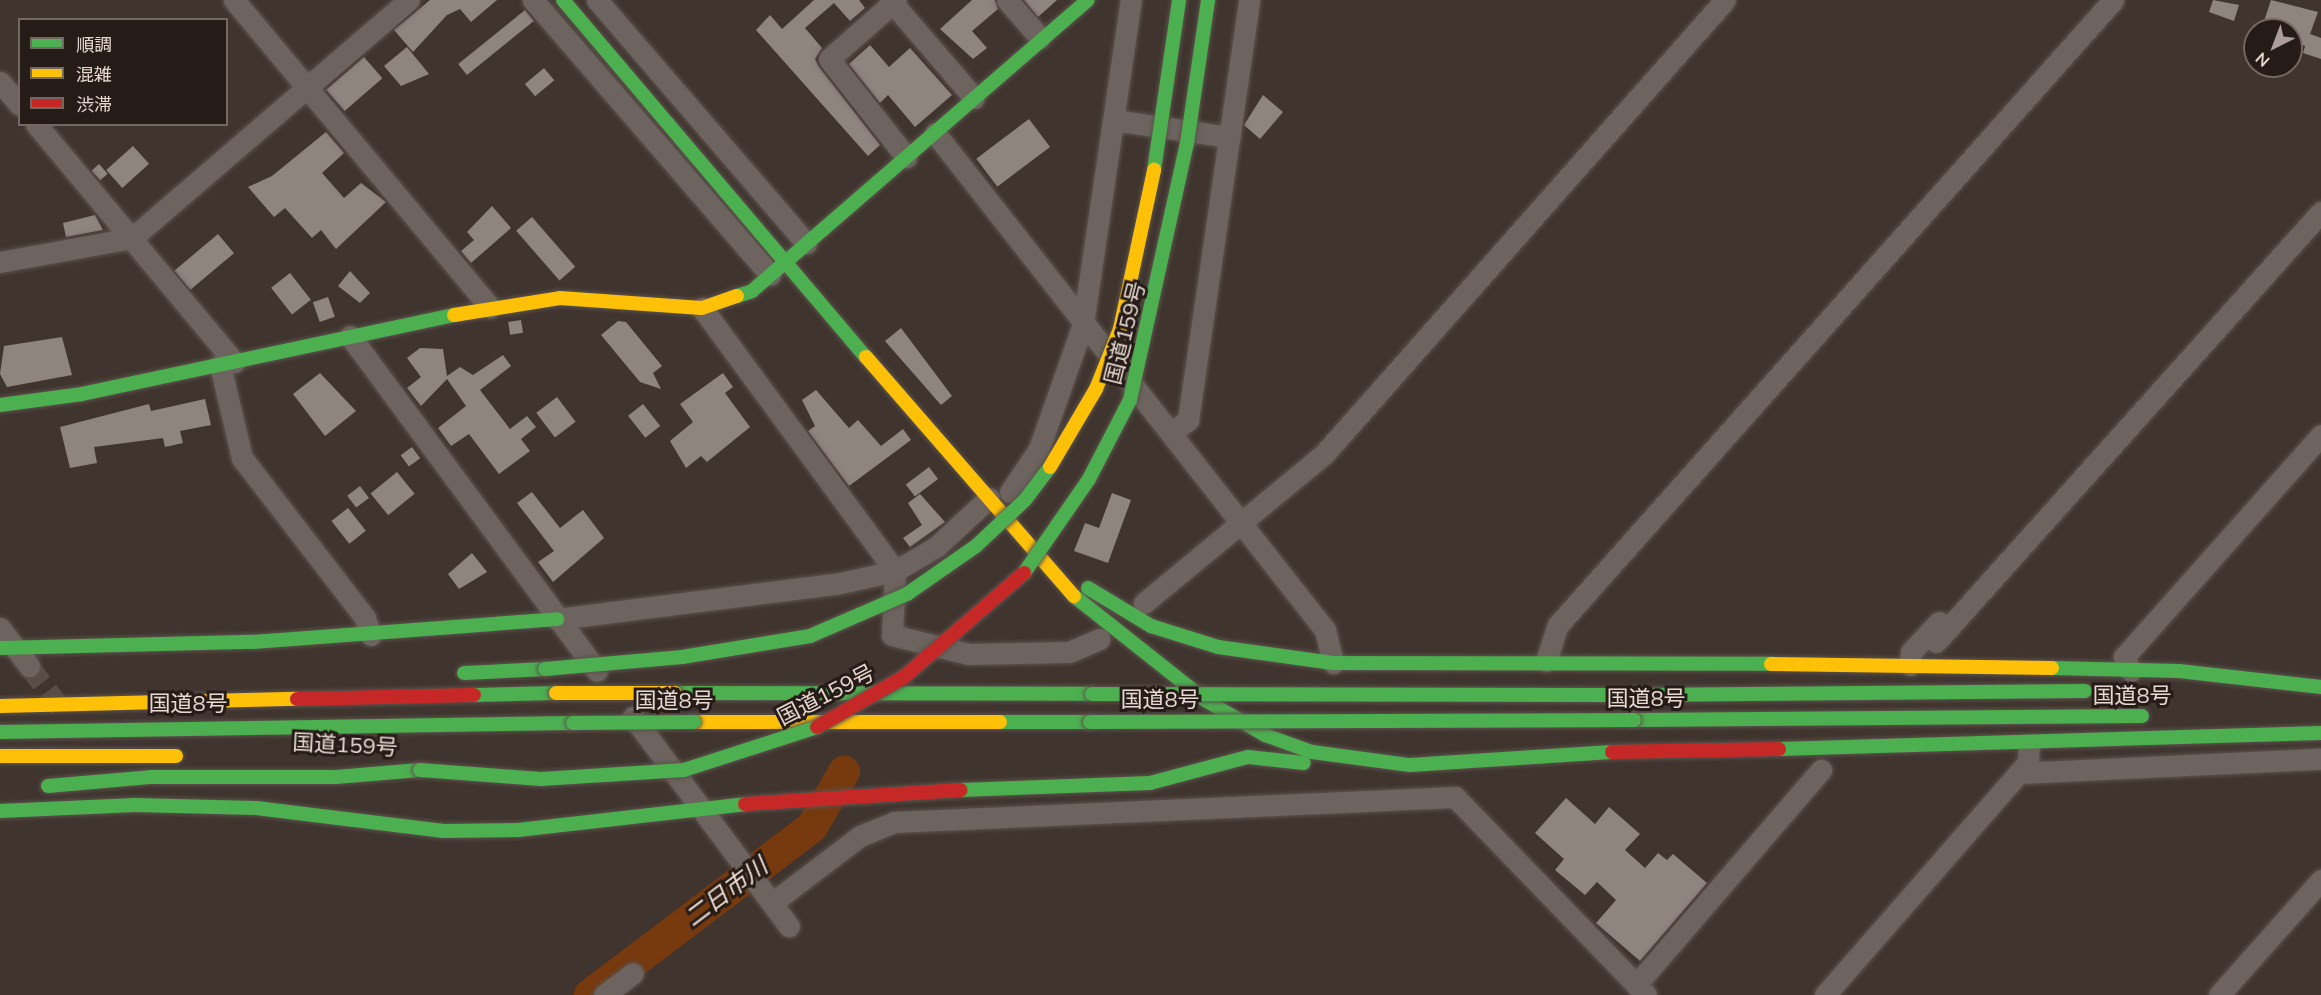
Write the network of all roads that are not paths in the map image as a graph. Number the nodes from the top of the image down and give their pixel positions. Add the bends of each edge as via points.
1 (234, 0) edge
2 (409, 0) edge
3 (533, 0) edge
4 (563, 0) edge
5 (1007, 0) edge
6 (1088, 0) edge
7 (1131, 0) edge
8 (1179, 0) edge
9 (1208, 0) edge
10 (1249, 0) edge
11 (1725, 0) edge
12 (2113, 0) edge
13 (893, 1) edge
14 (600, 11) edge
15 (1040, 38) junction
16 (0, 82) edge
17 (308, 87) junction
18 (974, 98) junction
19 (18, 103) edge
20 (1113, 120) junction
21 (38, 126) edge
22 (935, 133) junction
23 (1230, 137) junction
24 (906, 157) junction
25 (2321, 212) edge
26 (132, 238) junction
27 (806, 243) junction
28 (787, 259) junction
29 (0, 262) edge
30 (770, 274) junction
31 (490, 307) junction
32 (702, 308) junction
33 (1083, 324) junction
34 (350, 336) junction
35 (227, 363) junction
36 (0, 405) edge
37 (1173, 431) junction
38 (2321, 435) edge
39 (1010, 492) dead end
40 (989, 498) junction
41 (1242, 521) junction
42 (895, 570) junction
43 (1974, 599) junction
44 (1144, 603) dead end
45 (557, 619) junction
46 (0, 628) edge
47 (371, 635) junction
48 (1099, 639) dead end
49 (1936, 642) dead end
50 (7, 648) edge
51 (1546, 661) junction
52 (1333, 663) junction
53 (1910, 664) junction
54 (1941, 665) junction
55 (29, 666) tunnel mouth
56 (2131, 671) junction
57 (449, 673) dead end
58 (246, 682) dead end
59 (120, 687) dead end
60 (2321, 687) edge
61 (2100, 690) dead end
62 (2217, 692) dead end
63 (2321, 693) edge
64 (229, 699) junction
65 (167, 701) junction
66 (0, 706) edge
67 (2158, 716) dead end
68 (0, 732) edge
69 (2321, 733) edge
70 (2029, 745) junction
71 (1809, 749) junction
72 (1837, 749) junction
73 (0, 756) edge
74 (187, 757) dead end
75 (2321, 759) edge
76 (245, 760) dead end
77 (1410, 765) junction
78 (420, 770) junction
79 (1821, 771) dead end
80 (2019, 773) junction
81 (31, 787) dead end
82 (120, 788) dead end
83 (135, 805) junction
84 (702, 807) junction
85 (1786, 810) junction
86 (0, 811) edge
87 (2321, 880) edge
88 (772, 903) junction
89 (789, 926) dead end
90 (633, 973) dead end
91 (1641, 990) edge
92 (604, 995) edge
93 (1825, 995) edge
94 (2219, 995) edge

1 - 17 street
2 - 17 street
3 - 30 street via 574,40
4 - 28 main road
5 - 15 street
6 - 15 main road
7 - 20 street
8 - 57 main road, 国道159号, bridge via 1144,235 1120,329 1096,389 1057,458 1025,500 976,546 907,594 820,633 693,656
9 - 78 main road, 国道159号, bridge via 1187,143 1148,335 1130,400 1089,479 1029,568 966,629 904,677 812,730 747,754 684,770 541,779
10 - 23 street
11 - 41 street via 1325,453
12 - 51 street via 1558,625
13 - 18 street
13 - 24 street via 829,59
14 - 27 street
15 - 18 main road
16 - 19 street
17 - 26 street
17 - 31 street
18 - 22 main road
20 - 23 street
20 - 33 street
21 - 26 street
22 - 24 main road
22 - 33 street
23 - 37 street via 1188,420
24 - 27 main road
25 - 43 street
26 - 29 street
26 - 35 street
27 - 28 main road
28 - 30 main road
28 - 40 main road
30 - 32 main road via 752,291
31 - 32 main road via 580,298
31 - 34 main road
32 - 42 street
33 - 37 street
33 - 39 street via 1039,449
34 - 35 main road
34 - 45 street
35 - 36 main road via 82,394
35 - 47 street via 242,458 365,618
37 - 41 street
38 - 56 street via 2124,657
40 - 42 street via 936,547
40 - 52 main road via 1065,570 1151,626 1218,647
40 - 77 main road via 1059,584 1204,700 1265,735 1312,752
41 - 44 street
41 - 52 street via 1325,630
42 - 45 street via 836,584
42 - 48 street via 892,635 969,654 1069,652
43 - 49 street
43 - 53 street via 1963,597 1911,652
43 - 54 street via 1976,614 1942,651
45 - 47 main road
45 - 84 street
46 - 50 street
47 - 50 main road
50 - 55 street
51 - 52 main road
51 - 53 main road
53 - 54 main road
54 - 56 main road
56 - 60 main road
58 - 64 main road
59 - 65 main road via 156,686
61 - 64 main road, 国道8号, bridge via 1636,695 556,693
62 - 63 main road
64 - 65 main road, 国道8号
65 - 66 main road, 国道8号
67 - 68 main road, 国道8号, bridge via 127,726
69 - 70 main road
70 - 72 main road
70 - 80 street via 2028,762
71 - 72 main road
71 - 77 main road via 1615,752
71 - 85 street via 1809,767 1783,798
72 - 85 street via 1835,770 1799,812
73 - 74 main road
75 - 80 street
76 - 78 main road, 国道159号
77 - 84 main road via 1358,771 1248,757 1150,783 820,795
78 - 81 main road via 336,777 150,777
79 - 85 street
80 - 93 street
82 - 83 street
83 - 84 main road via 256,808 444,831 518,830
83 - 86 main road
84 - 88 street
85 - 91 street
87 - 94 street
88 - 89 street
88 - 91 street via 860,836 894,822 1455,797
90 - 92 street

